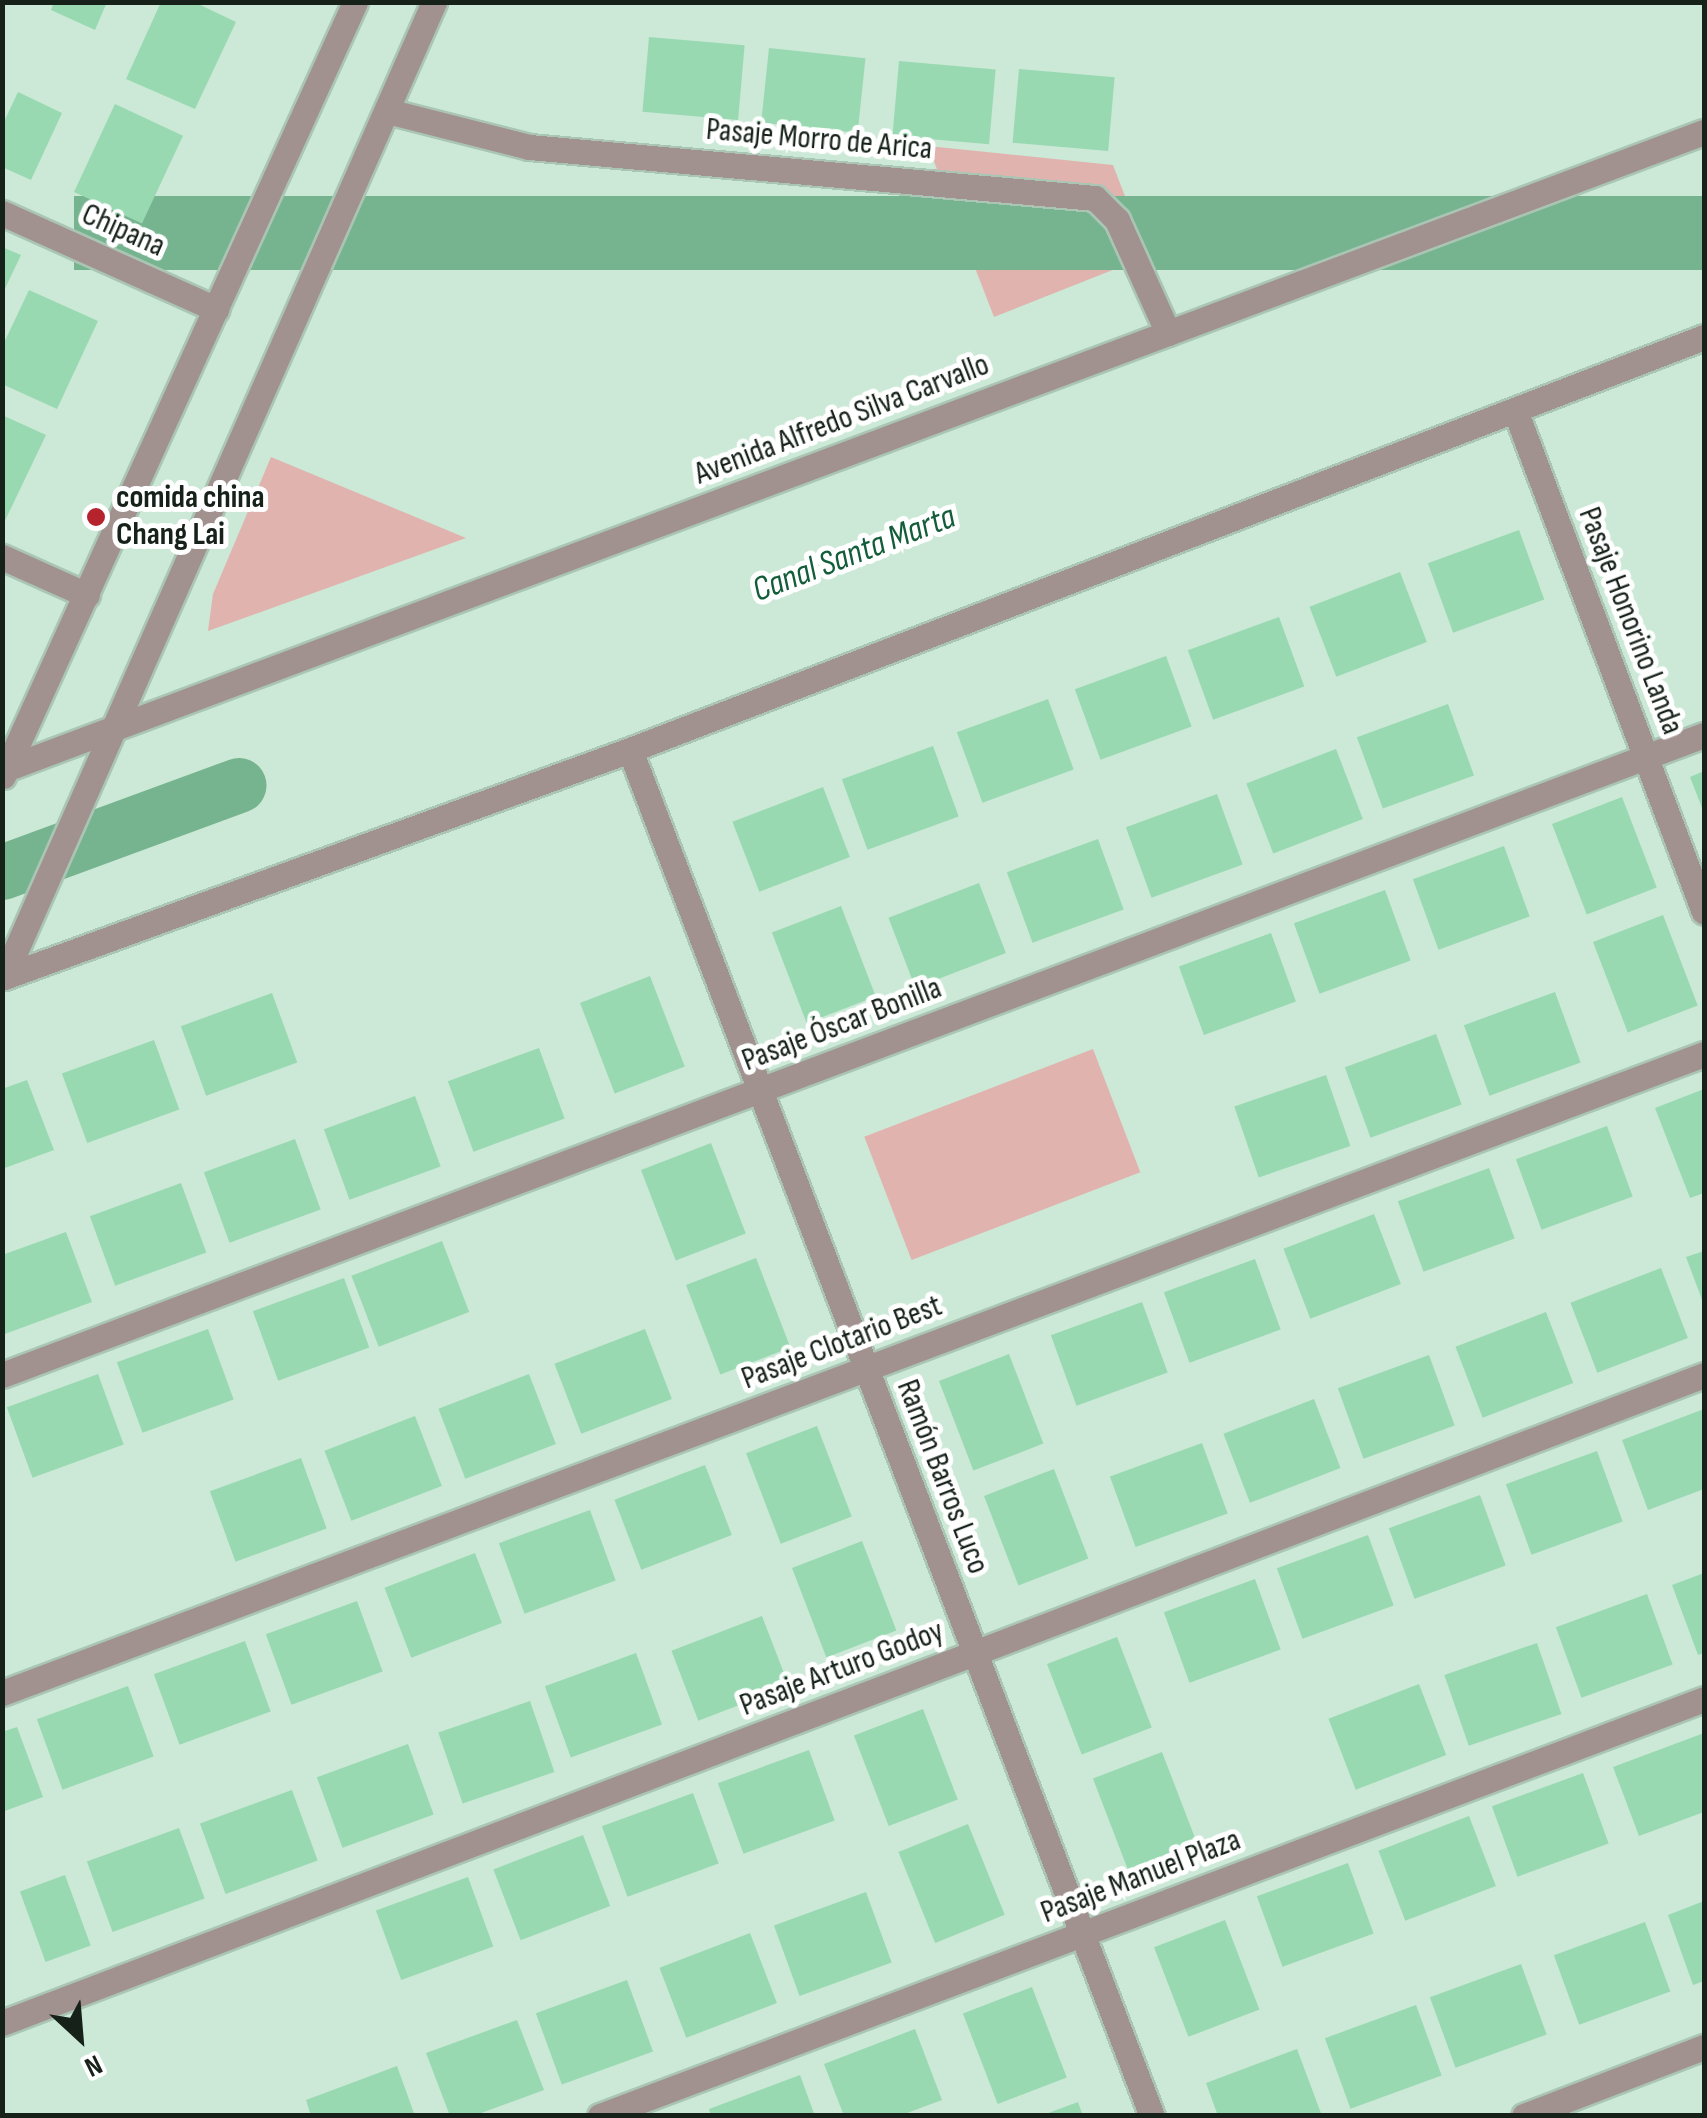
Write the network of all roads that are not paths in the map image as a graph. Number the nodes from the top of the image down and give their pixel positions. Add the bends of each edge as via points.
1 (434, 2) edge
2 (351, 4) edge
3 (386, 110) junction
4 (1704, 132) edge
5 (2, 212) edge
6 (216, 309) junction
7 (1168, 333) junction
8 (1704, 338) edge
9 (1515, 410) junction
10 (2, 557) edge
11 (87, 594) junction
12 (116, 728) junction
13 (1704, 735) edge
14 (630, 750) junction
15 (1646, 757) junction
16 (4, 772) edge
17 (1704, 912) edge
18 (3, 977) edge
19 (1704, 1054) edge
20 (760, 1090) junction
21 (866, 1369) junction
22 (2, 1375) edge
23 (1704, 1375) edge
24 (975, 1654) junction
25 (2, 1693) edge
26 (1704, 1699) edge
27 (1082, 1934) junction
28 (2, 2023) edge
29 (1704, 2047) edge
30 (600, 2116) edge
31 (1152, 2116) edge
32 (1524, 2116) edge

1 - 3 street
2 - 6 street
3 - 7 street, Pasaje Morro de Arica via 528,147 1095,198 1116,220
3 - 12 street
4 - 7 street, Avenida Alfredo Silva Carvallo
5 - 6 street, Chipana
6 - 11 street
7 - 12 street, Avenida Alfredo Silva Carvallo
8 - 9 street
9 - 14 street
9 - 15 street, Pasaje Honorino Landa
10 - 11 street
11 - 16 street
12 - 16 street, Avenida Alfredo Silva Carvallo
12 - 18 street
13 - 15 street, Pasaje Óscar Bonilla
14 - 18 street
14 - 20 street, Ramón Barros Luco
15 - 17 street, Pasaje Honorino Landa
15 - 20 street, Pasaje Óscar Bonilla
19 - 21 street, Pasaje Clotario Best
20 - 21 street, Ramón Barros Luco
20 - 22 street, Pasaje Óscar Bonilla
21 - 24 street, Ramón Barros Luco
21 - 25 street, Pasaje Clotario Best
23 - 24 street, Pasaje Arturo Godoy
24 - 27 street, Ramón Barros Luco
24 - 28 street, Pasaje Arturo Godoy
26 - 27 street, Pasaje Manuel Plaza
27 - 30 street, Pasaje Manuel Plaza
27 - 31 street, Ramón Barros Luco
29 - 32 street

